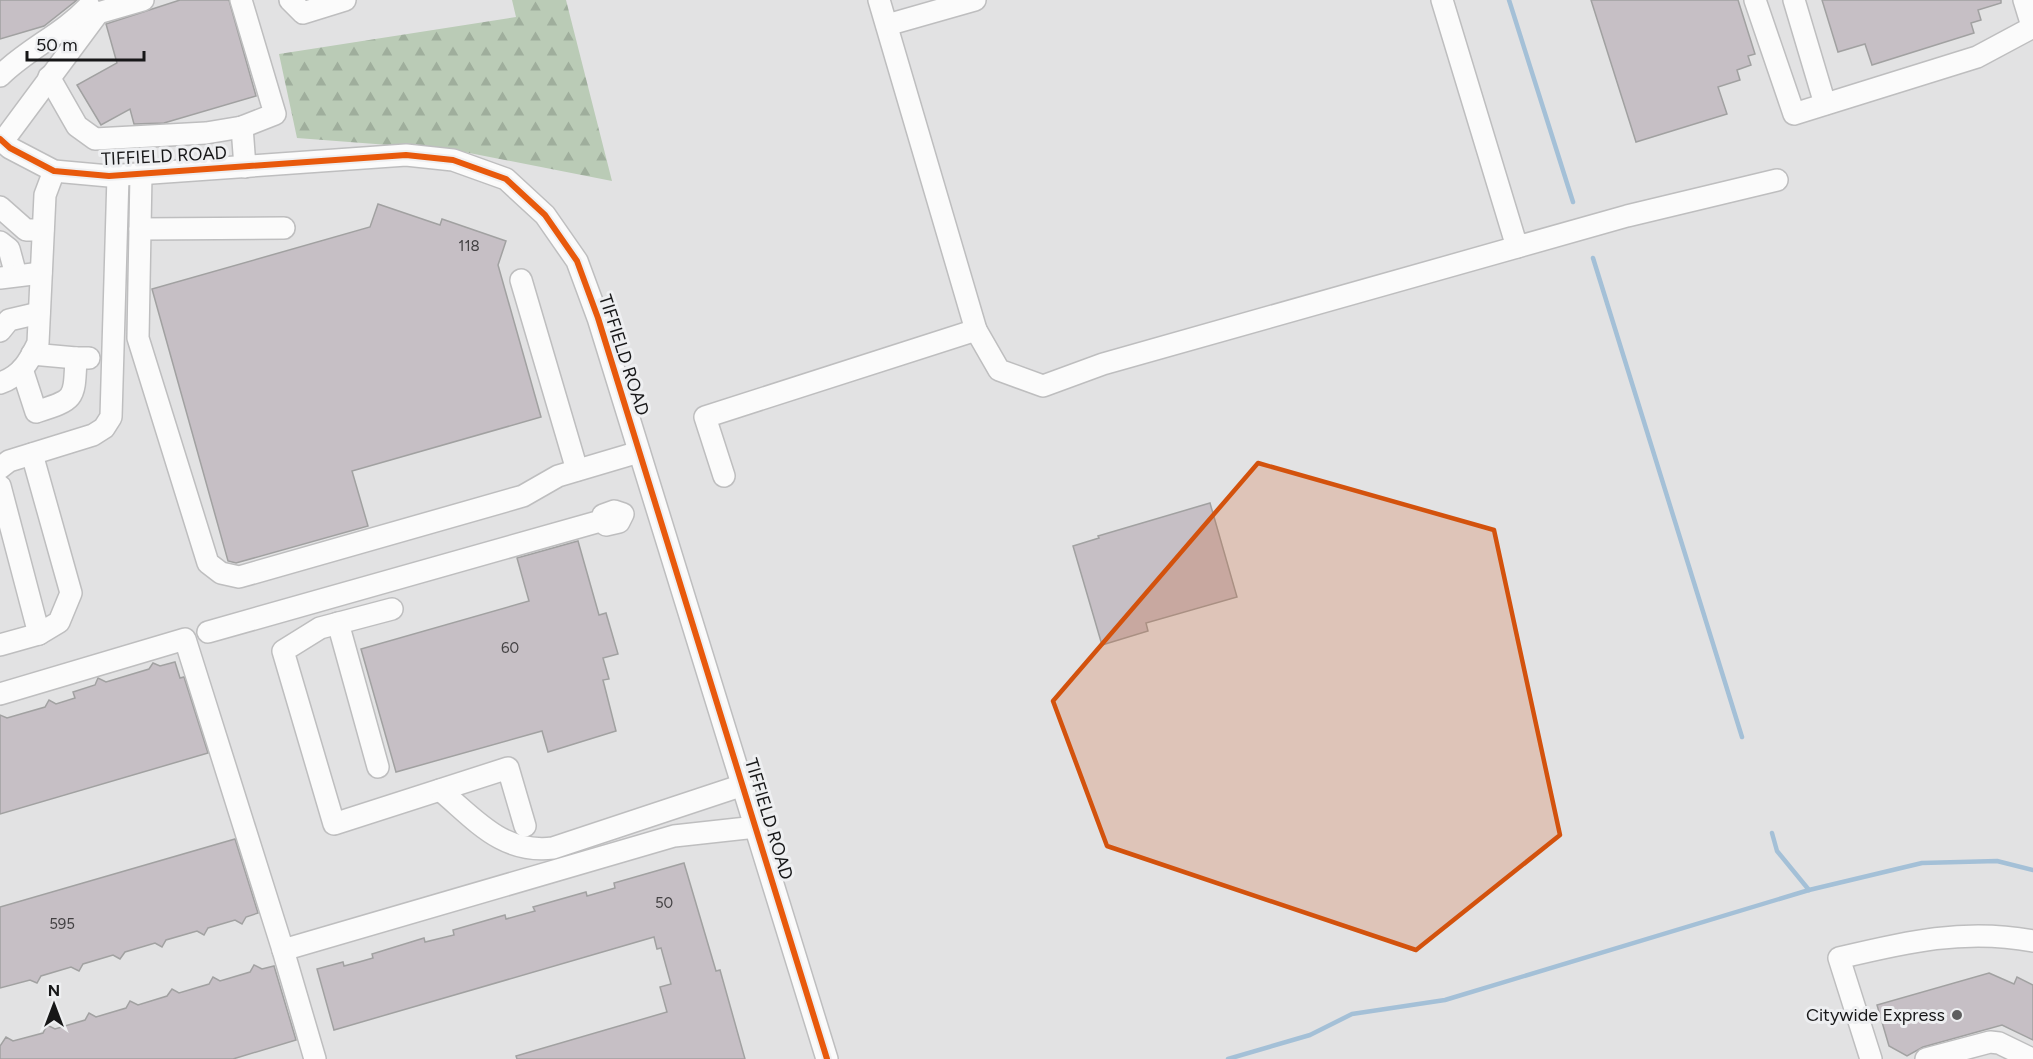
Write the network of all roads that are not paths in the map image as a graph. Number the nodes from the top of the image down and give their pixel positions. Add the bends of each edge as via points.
1 (94, 0) edge
2 (144, 0) edge
3 (242, 0) edge
4 (290, 0) edge
5 (345, 0) edge
6 (879, 0) edge
7 (975, 0) edge
8 (1442, 0) edge
9 (1755, 0) edge
10 (1794, 0) edge
11 (2030, 14) edge
12 (887, 25) junction
13 (0, 76) edge
14 (49, 77) junction
15 (1825, 104) junction
16 (242, 127) junction
17 (1, 140) edge
18 (245, 167) junction
19 (54, 171) junction
20 (141, 174) junction
21 (118, 176) junction
22 (1777, 180) dead end
23 (0, 207) edge
24 (284, 228) dead end
25 (140, 229) junction
26 (34, 230) junction
27 (4, 246) edge
28 (1517, 247) junction
29 (41, 273) junction
30 (8, 277) edge
31 (521, 280) dead end
32 (39, 313) junction
33 (976, 330) junction
34 (0, 332) edge
35 (27, 362) junction
36 (0, 382) edge
37 (639, 452) junction
38 (32, 454) junction
39 (0, 468) edge
40 (577, 470) junction
41 (724, 476) dead end
42 (0, 486) edge
43 (656, 504) junction
44 (392, 609) dead end
45 (338, 623) junction
46 (208, 632) dead end
47 (39, 634) junction
48 (1, 642) edge
49 (0, 694) edge
50 (378, 767) dead end
51 (742, 785) junction
52 (440, 790) junction
53 (525, 826) dead end
54 (756, 827) junction
55 (2033, 941) edge
56 (283, 950) junction
57 (315, 1059) edge
58 (827, 1059) edge
59 (1871, 1059) edge
60 (1926, 1059) edge
61 (2032, 1059) edge

1 - 13 street via 72,24
2 - 14 street via 98,13
3 - 16 street via 275,114
4 - 5 street via 303,13
6 - 12 street
7 - 12 street
8 - 28 street
9 - 15 street via 1794,114
10 - 15 street
11 - 15 street via 1977,57
12 - 33 street
14 - 16 street via 77,126 95,138 206,133
14 - 17 street
16 - 18 street
17 - 19 street, TIFFIELD ROAD
18 - 20 street, TIFFIELD ROAD
18 - 37 street, TIFFIELD ROAD via 406,155 453,160 506,179 544,215 577,261
19 - 21 street, TIFFIELD ROAD
19 - 26 street
20 - 21 street, TIFFIELD ROAD
20 - 25 street
21 - 38 street via 111,417 93,435
22 - 28 street
23 - 26 street
24 - 25 street
25 - 40 street via 138,338 208,563 221,573 239,577 523,496
26 - 27 street
26 - 29 street
27 - 30 street
28 - 33 street via 1103,364 1043,386 999,370
29 - 30 street
29 - 32 street
31 - 40 street
32 - 34 street via 9,320
32 - 35 street via 38,343
33 - 41 street via 705,417
35 - 35 street via 83,358 66,402 36,412
35 - 36 street via 11,379
37 - 40 street
37 - 43 street, TIFFIELD ROAD
38 - 39 street
38 - 47 street via 71,593 59,622
42 - 47 street
43 - 46 street via 623,514 618,522 606,525 601,520
43 - 51 street, TIFFIELD ROAD
44 - 45 street
45 - 50 street
45 - 52 street via 320,628 283,651 334,824
47 - 48 street
49 - 56 street via 185,639
51 - 52 street via 538,850 504,843
51 - 54 street, TIFFIELD ROAD
52 - 53 street via 508,768
54 - 56 street via 674,836
54 - 58 street, TIFFIELD ROAD
55 - 59 street via 2000,934 1951,936 1911,940 1839,958
56 - 57 street
60 - 61 street via 1990,1042

